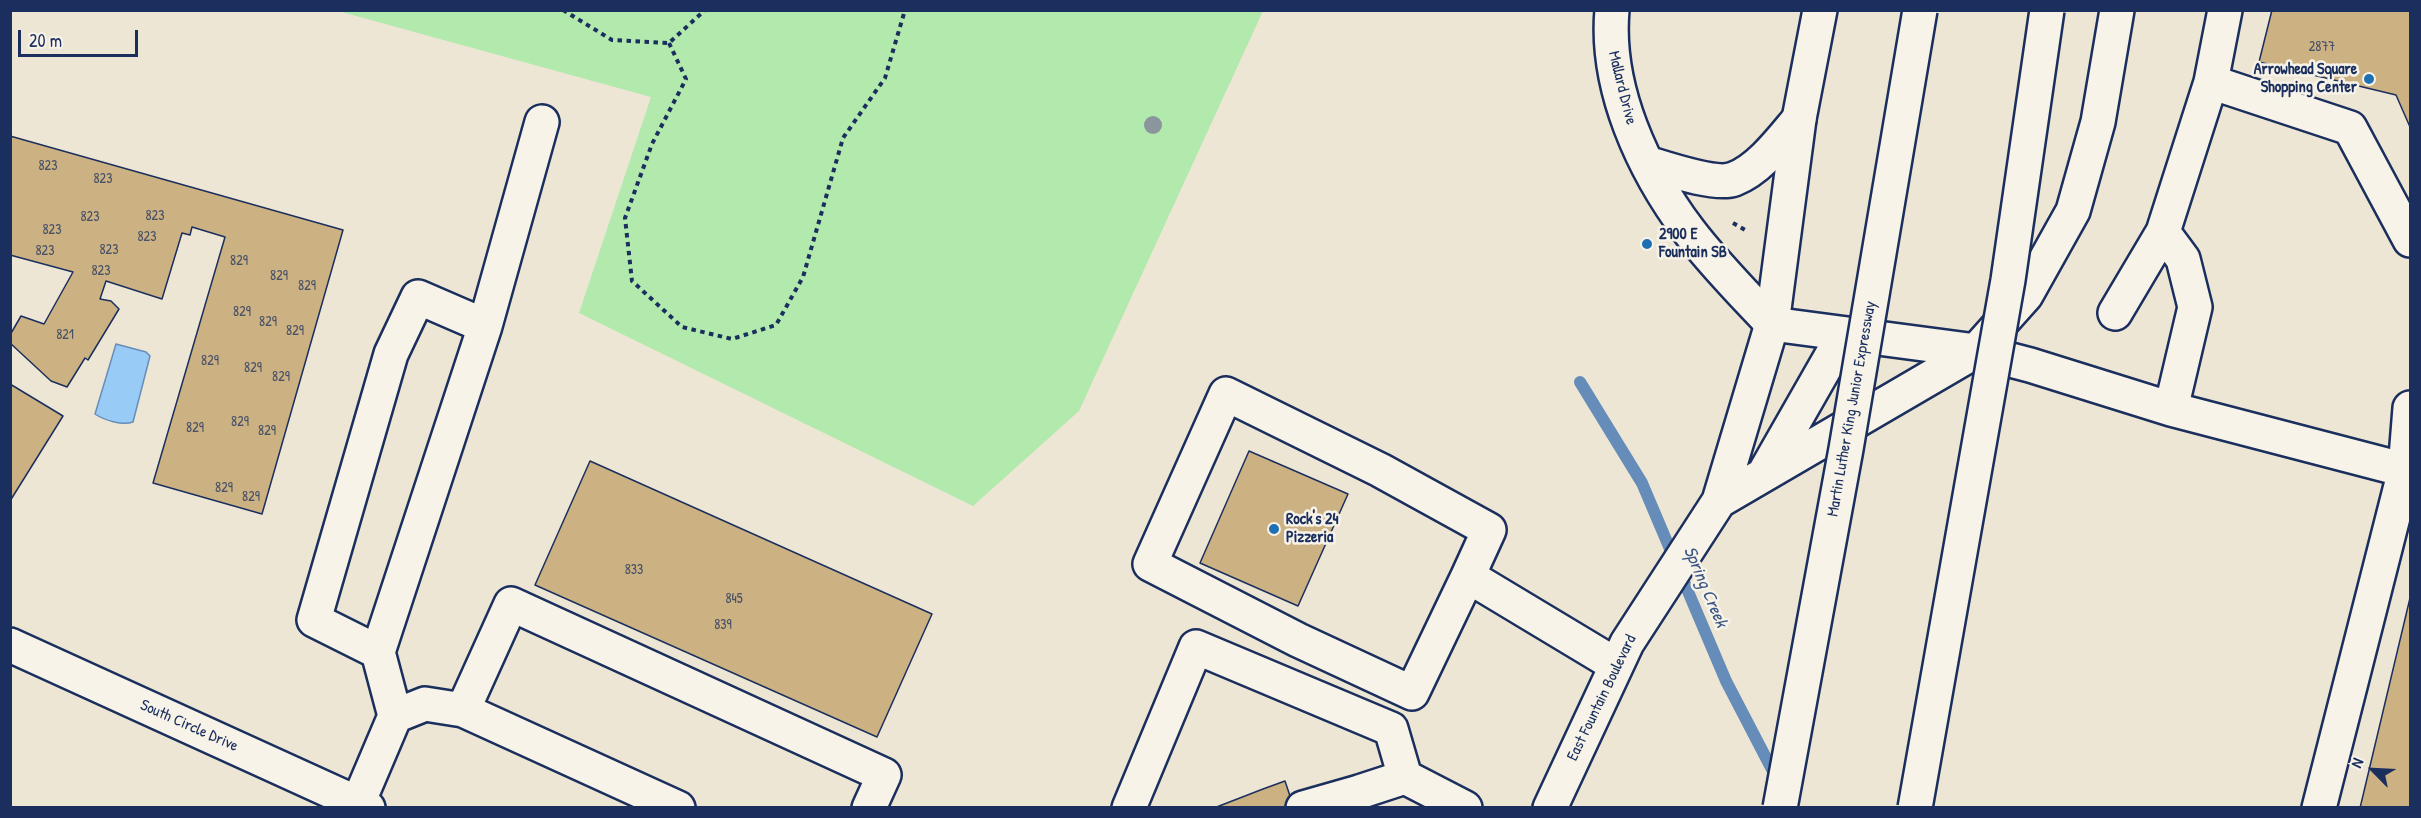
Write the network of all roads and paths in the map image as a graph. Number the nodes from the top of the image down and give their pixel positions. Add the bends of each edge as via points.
1 (563, 10) edge
2 (705, 10) edge
3 (905, 10) edge
4 (1612, 10) edge
5 (1820, 10) edge
6 (1920, 10) edge
7 (2047, 10) edge
8 (2117, 10) edge
9 (2225, 10) edge
10 (669, 43) junction
11 (2211, 82) junction
12 (1799, 118) junction
13 (542, 122) dead end
14 (1647, 163) junction
15 (1730, 221) dead end
16 (1747, 231) dead end
17 (2163, 231) junction
18 (2410, 240) edge
19 (2115, 313) dead end
20 (1772, 324) junction
21 (485, 326) junction
22 (1844, 334) junction
23 (1976, 351) junction
24 (2410, 408) edge
25 (2171, 409) junction
26 (2405, 470) junction
27 (1763, 476) junction
28 (1719, 501) junction
29 (1468, 576) junction
30 (10, 645) edge
31 (378, 652) junction
32 (1622, 654) junction
33 (463, 710) junction
34 (395, 716) junction
35 (1405, 777) junction
36 (1358, 800) edge
37 (363, 805) edge
38 (678, 807) edge
39 (869, 807) edge
40 (1129, 807) edge
41 (1303, 807) edge
42 (1465, 807) edge
43 (1550, 807) edge
44 (1780, 807) edge
45 (1915, 807) edge
46 (2319, 807) edge

1 - 10 path via 612,40
2 - 10 path
3 - 10 path via 885,78 843,138 803,277 776,325 732,339 682,327 632,281 625,218 652,144 686,79
4 - 14 main road, Mallard Drive via 1610,32 1617,76 1629,122
5 - 12 main road, East Fountain Boulevard
6 - 44 main road, Martin Luther King Junior Expressway, bridge via 1846,449
7 - 45 main road, bridge via 2007,280
8 - 23 main road, East Fountain Boulevard via 2098,122 2073,211 2026,295
9 - 11 main road
11 - 17 main road
11 - 18 main road via 2350,128
12 - 14 main road via 1764,159 1733,179 1707,179
12 - 20 main road, East Fountain Boulevard
13 - 21 main road
14 - 20 main road, Mallard Drive via 1691,234
15 - 16 path
17 - 19 main road
17 - 25 main road via 2183,259 2195,307
20 - 22 main road
20 - 28 main road, East Fountain Boulevard
21 - 31 main road
21 - 31 main road via 418,297 391,354 314,620
22 - 23 main road
22 - 27 main road
23 - 25 main road
23 - 27 main road, East Fountain Boulevard
24 - 26 main road
25 - 26 main road
26 - 46 main road
27 - 28 main road, East Fountain Boulevard
28 - 32 main road, East Fountain Boulevard
29 - 29 main road via 1489,530 1380,470 1226,394 1150,564 1412,693
29 - 32 main road
30 - 37 main road, South Circle Drive
31 - 34 main road
32 - 43 main road, East Fountain Boulevard
33 - 34 main road via 425,704
33 - 38 main road
33 - 39 main road via 511,604 884,776
34 - 37 main road
35 - 36 main road
35 - 40 main road via 1391,729 1196,647
35 - 42 main road
36 - 41 main road

